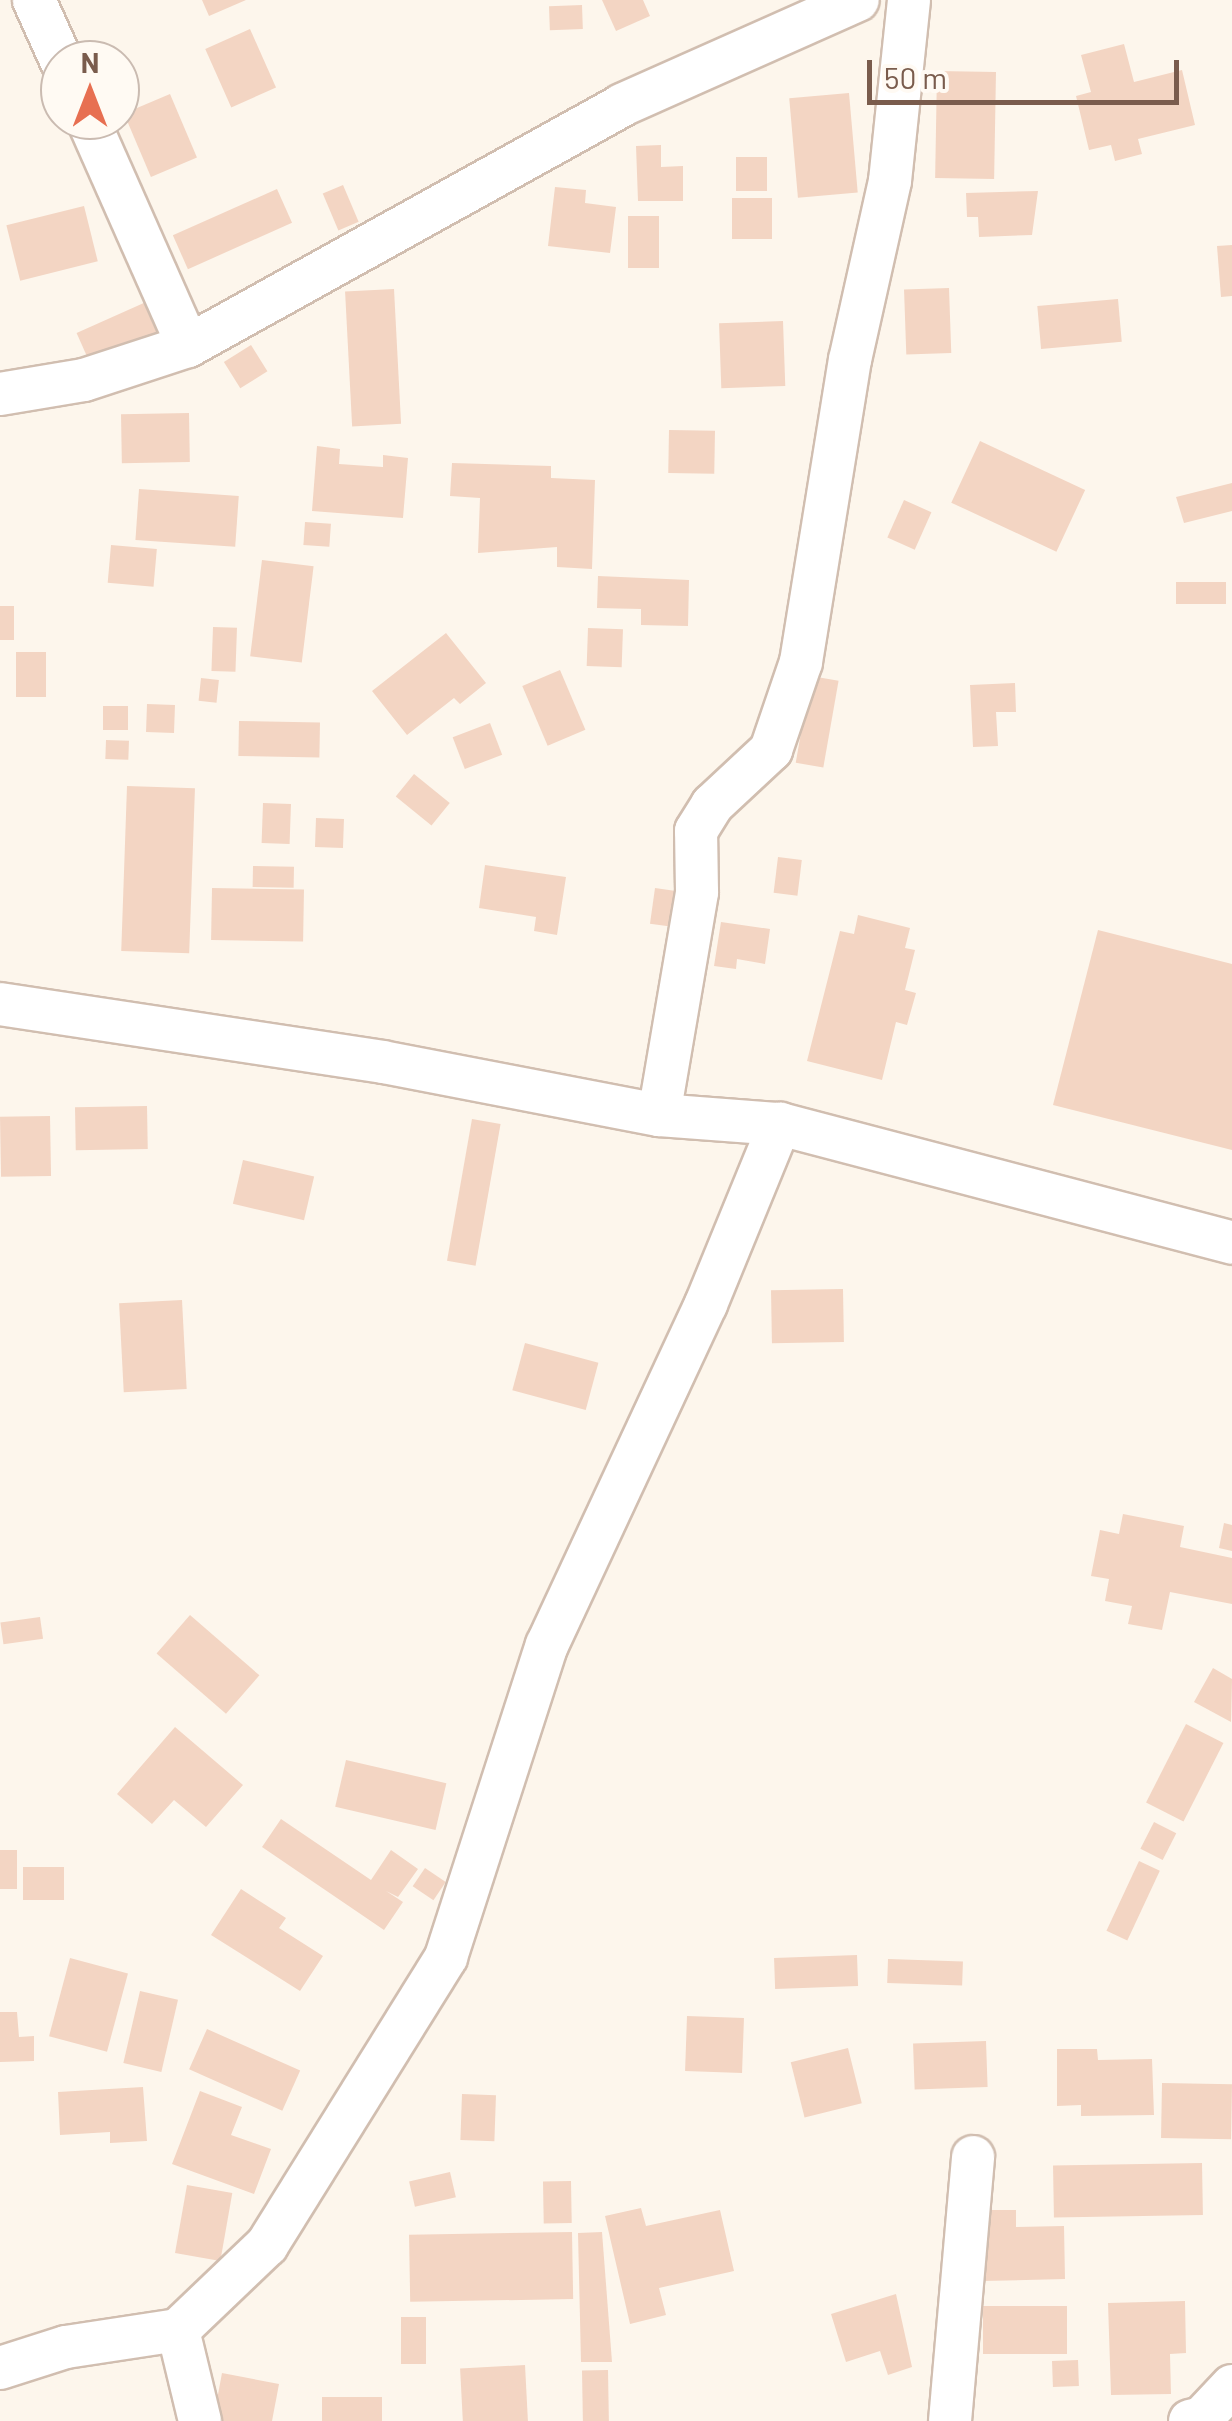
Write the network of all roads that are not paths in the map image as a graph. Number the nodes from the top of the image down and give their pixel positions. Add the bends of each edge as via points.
1 (34, 0) edge
2 (858, 0) edge
3 (909, 0) edge
4 (52, 40) edge
5 (97, 140) edge
6 (188, 346) junction
7 (0, 394) edge
8 (0, 1004) edge
9 (658, 1115) junction
10 (780, 1124) junction
11 (1232, 1242) edge
12 (973, 2157) dead end
13 (178, 2330) junction
14 (0, 2368) edge
15 (1232, 2386) edge
16 (200, 2421) edge
17 (950, 2421) edge
18 (1190, 2421) edge

1 - 4 street
2 - 6 street via 622,106
3 - 9 street via 890,181 850,360 801,662 771,750 712,805 696,831 698,892
5 - 6 street
6 - 7 street via 84,380
8 - 9 street via 382,1062
9 - 10 street
10 - 11 street
10 - 13 street via 706,1304 548,1645 446,1957 267,2245
12 - 17 street
13 - 14 street via 66,2347
13 - 16 street
15 - 18 street via 1202,2418

